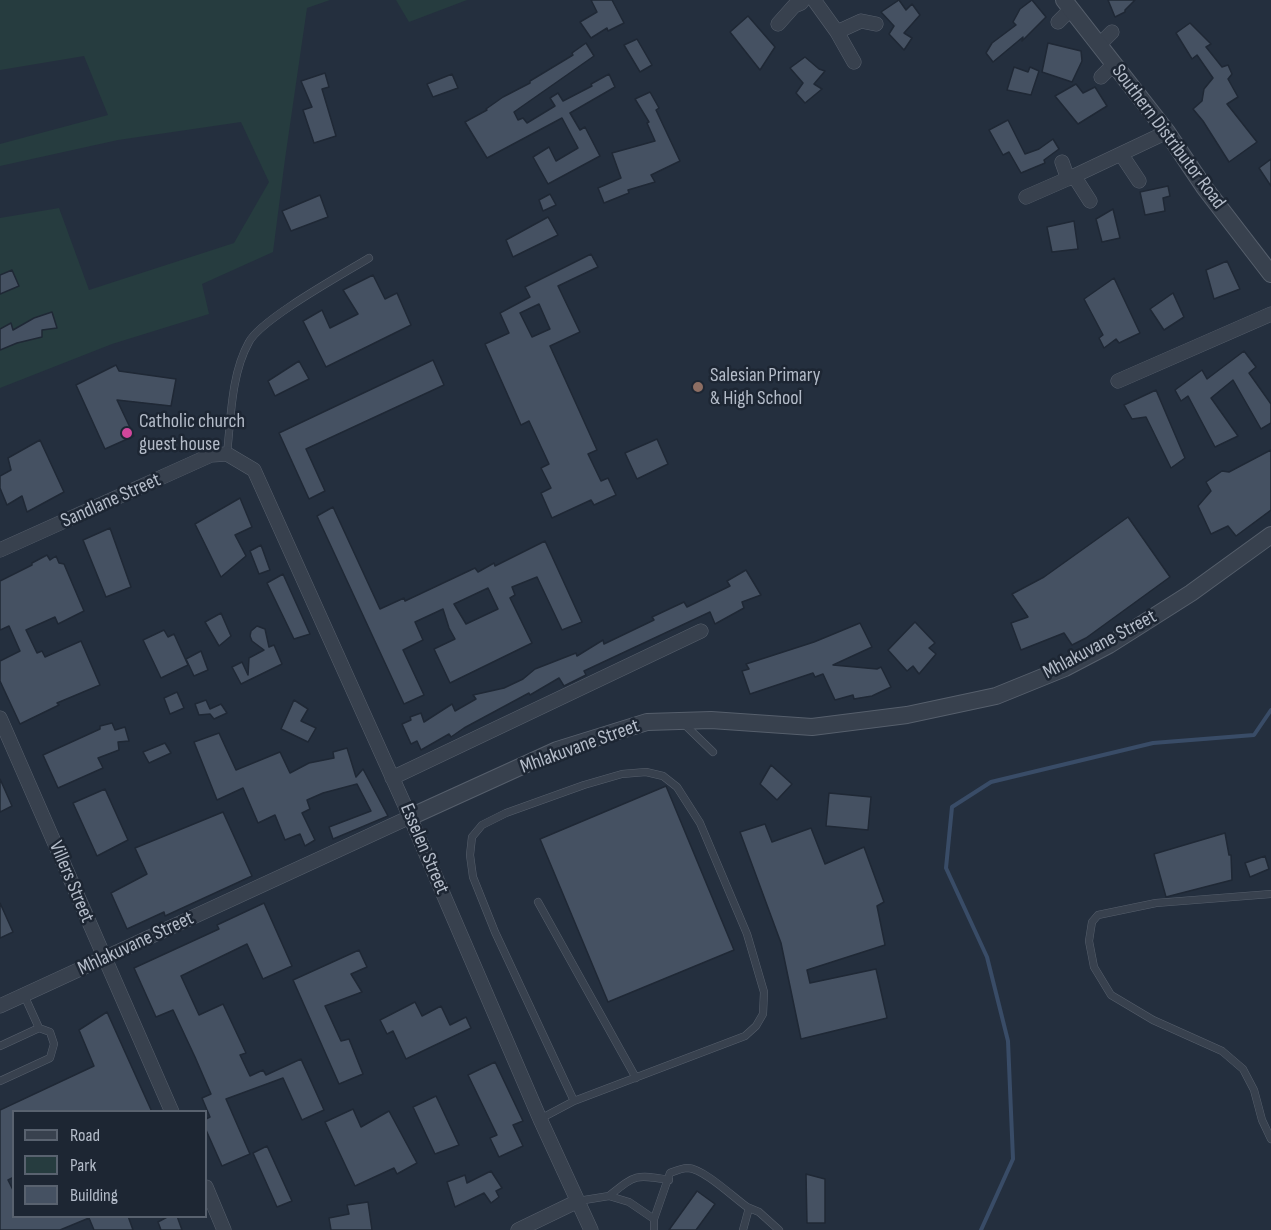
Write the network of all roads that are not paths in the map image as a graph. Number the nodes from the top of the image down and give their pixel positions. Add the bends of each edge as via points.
1 (803, 0) edge
2 (814, 0) edge
3 (1067, 4) edge
4 (1058, 22) dead end
5 (778, 24) dead end
6 (876, 24) dead end
7 (837, 32) junction
8 (1112, 32) dead end
9 (1099, 45) junction
10 (854, 62) dead end
11 (1114, 64) junction
12 (1101, 77) dead end
13 (1167, 132) junction
14 (1121, 154) junction
15 (1062, 162) dead end
16 (1071, 178) junction
17 (1139, 181) dead end
18 (1026, 197) dead end
19 (1090, 201) dead end
20 (369, 258) dead end
21 (1271, 274) edge
22 (1271, 314) edge
23 (1118, 381) dead end
24 (227, 454) junction
25 (1271, 535) edge
26 (0, 550) edge
27 (701, 631) dead end
28 (0, 718) edge
29 (681, 721) junction
30 (713, 752) dead end
31 (392, 778) junction
32 (410, 817) junction
33 (1271, 894) edge
34 (538, 902) dead end
35 (104, 958) junction
36 (24, 995) junction
37 (0, 1006) edge
38 (39, 1028) junction
39 (0, 1046) edge
40 (636, 1078) junction
41 (0, 1081) edge
42 (574, 1101) junction
43 (171, 1110) edge
44 (540, 1119) junction
45 (1271, 1138) edge
46 (669, 1180) junction
47 (207, 1189) edge
48 (609, 1196) junction
49 (578, 1202) junction
50 (747, 1207) junction
51 (654, 1219) junction
52 (224, 1230) edge
53 (518, 1230) edge
54 (591, 1230) edge
55 (654, 1230) edge
56 (743, 1230) edge
57 (779, 1230) edge

1 - 5 street
2 - 7 street
3 - 4 street
3 - 9 street, Southern Distributor Road
6 - 7 street via 861,21
7 - 10 street
8 - 9 street
9 - 11 street, Southern Distributor Road
11 - 12 street
11 - 13 street, Southern Distributor Road
13 - 14 street
13 - 21 street, Southern Distributor Road
14 - 16 street
14 - 17 street
15 - 16 street
16 - 18 street
16 - 19 street
20 - 24 lane via 289,308 250,339 240,363
22 - 23 street
24 - 26 street, Sandlane Street via 211,455
24 - 31 street, Esselen Street via 254,470
25 - 29 street, Mhlakuvane Street via 1191,593 1109,645 996,696 907,715 812,727
27 - 31 street
28 - 35 street, Villers Street
29 - 30 lane
29 - 32 street, Mhlakuvane Street via 647,722 557,750
31 - 32 street, Esselen Street
32 - 35 street, Mhlakuvane Street
32 - 44 street, Esselen Street
33 - 45 lane via 1156,903 1098,915 1092,922 1089,941 1094,967 1111,995 1153,1020 1222,1051 1243,1069
34 - 40 lane
35 - 36 street, Mhlakuvane Street
35 - 43 street, Villers Street
36 - 37 street, Mhlakuvane Street
36 - 38 lane
38 - 39 lane
38 - 41 lane via 50,1032 54,1044 50,1058
40 - 42 lane
40 - 42 lane via 745,1036 763,1014 764,992 747,934 700,823 677,787 663,776 646,772 584,785 506,813 482,825 472,837 473,877
42 - 44 lane
44 - 49 street, Esselen Street
46 - 48 lane via 631,1178
46 - 50 lane via 670,1173 689,1168 708,1177
46 - 51 lane
47 - 52 street
48 - 49 lane
48 - 51 lane via 629,1202
49 - 53 street
49 - 54 street, Esselen Street
50 - 56 lane
50 - 57 lane
51 - 55 lane

